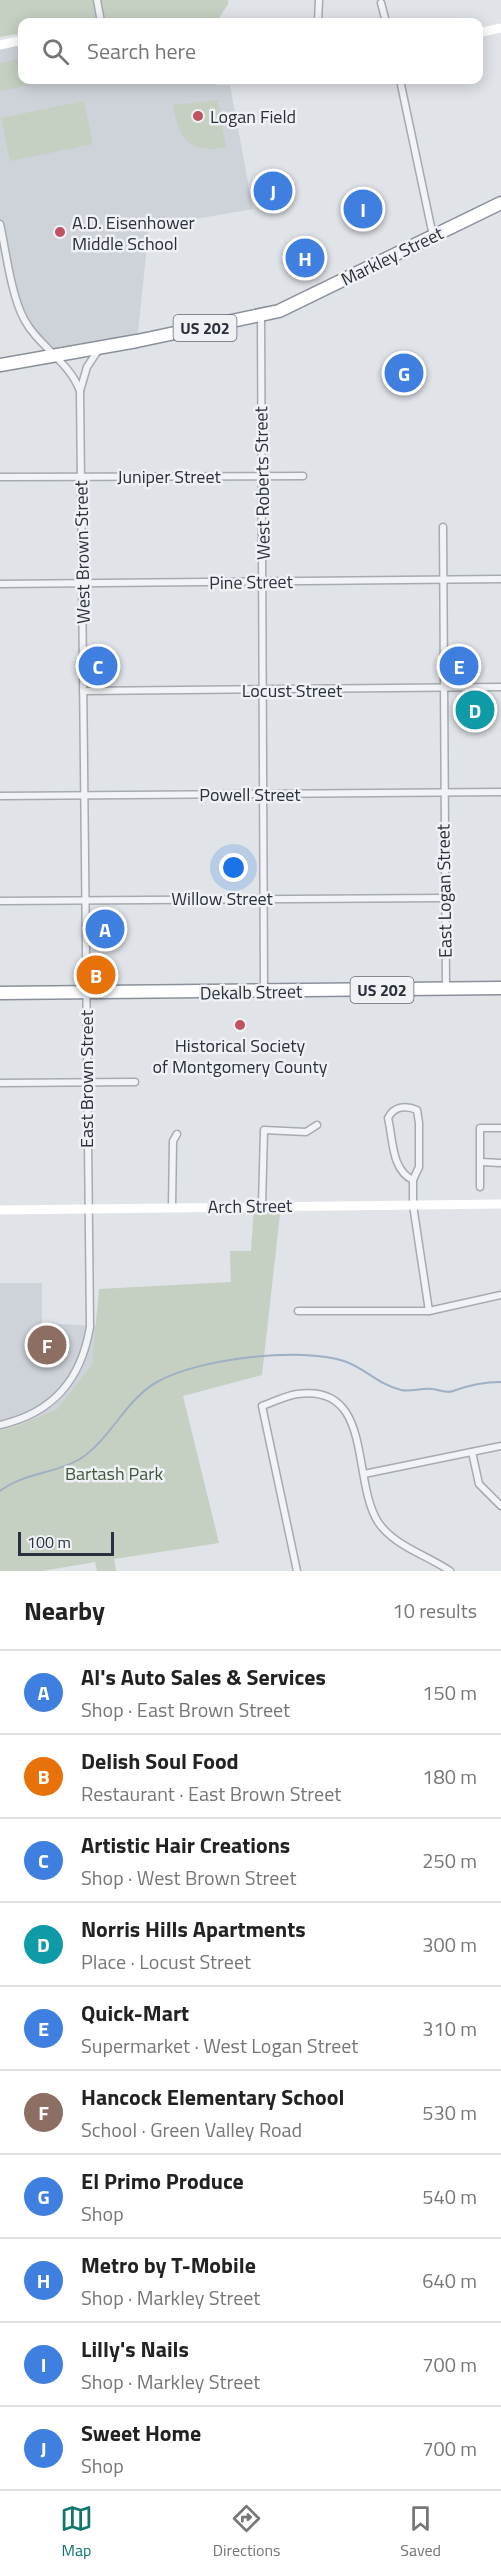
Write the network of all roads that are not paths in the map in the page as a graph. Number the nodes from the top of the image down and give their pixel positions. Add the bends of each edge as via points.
1 (97, 0) edge
2 (320, 0) edge
3 (381, 3) dead end
4 (100, 18) edge
5 (318, 18) edge
6 (385, 18) edge
7 (501, 28) edge
8 (483, 32) edge
9 (18, 41) edge
10 (0, 45) edge
11 (401, 84) edge
12 (501, 203) edge
13 (0, 224) edge
14 (433, 237) junction
15 (261, 316) junction
16 (101, 346) junction
17 (53, 355) junction
18 (0, 365) edge
19 (80, 391) junction
20 (82, 476) junction
21 (261, 476) junction
22 (303, 476) dead end
23 (0, 477) edge
24 (443, 527) dead end
25 (501, 579) edge
26 (443, 580) junction
27 (263, 582) junction
28 (82, 583) junction
29 (0, 584) edge
30 (443, 687) junction
31 (501, 687) edge
32 (263, 690) junction
33 (84, 691) junction
34 (501, 792) edge
35 (443, 793) junction
36 (264, 794) junction
37 (84, 795) junction
38 (0, 796) edge
39 (444, 898) junction
40 (86, 899) junction
41 (264, 899) junction
42 (0, 901) edge
43 (501, 988) edge
44 (446, 989) junction
45 (264, 992) junction
46 (0, 993) edge
47 (85, 993) junction
48 (135, 1082) dead end
49 (0, 1083) edge
50 (87, 1083) junction
51 (317, 1125) dead end
52 (501, 1128) edge
53 (177, 1134) dead end
54 (481, 1162) junction
55 (501, 1163) edge
56 (413, 1180) junction
57 (480, 1187) dead end
58 (501, 1204) edge
59 (262, 1205) junction
60 (413, 1205) junction
61 (172, 1207) junction
62 (87, 1208) junction
63 (0, 1210) edge
64 (501, 1295) edge
65 (298, 1311) dead end
66 (429, 1311) junction
67 (0, 1425) edge
68 (501, 1446) edge
69 (472, 1452) junction
70 (364, 1474) junction
71 (501, 1506) edge
72 (297, 1571) edge
73 (450, 1571) edge

1 - 4 street
2 - 5 street
3 - 6 street
7 - 8 street
9 - 10 street
11 - 14 street
12 - 14 highway, Markley Street / US 202
13 - 17 street via 24,320
14 - 15 highway, Markley Street / US 202 via 299,302
15 - 16 highway, Markley Street / US 202
15 - 21 street, West Roberts Street
16 - 17 highway, Markley Street / US 202
16 - 19 street via 87,367
17 - 18 highway, Markley Street / US 202
17 - 19 street via 75,377
19 - 20 street, West Brown Street
20 - 21 street, Juniper Street
20 - 23 street, Juniper Street
20 - 28 street, West Brown Street
21 - 22 street, Juniper Street
21 - 27 street, West Roberts Street
24 - 26 street, East Logan Street
25 - 26 street, Pine Street
26 - 27 street, Pine Street
26 - 30 street, East Logan Street
27 - 28 street, Pine Street
27 - 32 street, West Roberts Street
28 - 29 street, Pine Street
28 - 33 street, West Brown Street
30 - 31 street, Locust Street
30 - 32 street, Locust Street
30 - 35 street, East Logan Street
32 - 33 street, Locust Street
32 - 36 street, West Roberts Street
33 - 37 street, West Brown Street
34 - 35 street, Powell Street
35 - 36 street, Powell Street
35 - 39 street, East Logan Street
36 - 37 street, Powell Street
36 - 41 street, West Roberts Street
37 - 38 street, Powell Street
37 - 40 street, East Brown Street
39 - 41 street, Willow Street
39 - 44 street, East Logan Street
40 - 41 street, Willow Street
40 - 42 street, Willow Street
40 - 47 street, East Brown Street
41 - 45 street, West Roberts Street
43 - 44 highway, Dekalb Street / US 202
44 - 45 highway, Dekalb Street / US 202
45 - 47 highway, Dekalb Street / US 202
46 - 47 highway, Dekalb Street / US 202
47 - 50 street, East Brown Street
48 - 50 street
49 - 50 street
50 - 62 street, East Brown Street
51 - 59 street via 306,1132 264,1130
52 - 54 street via 480,1128
53 - 61 street via 173,1141
54 - 55 street
54 - 57 street
56 - 56 street via 419,1167 417,1110 398,1108 388,1118 397,1165
56 - 60 street
58 - 60 street, Arch Street
59 - 60 street, Arch Street
59 - 61 street, Arch Street
60 - 66 street
61 - 62 street, Arch Street
62 - 63 street, Arch Street
62 - 67 street, East Brown Street via 90,1327 80,1365 47,1407 19,1421
64 - 66 street
65 - 66 street
68 - 69 street
69 - 70 street
69 - 71 street via 479,1484
70 - 72 street via 354,1424 335,1401 309,1393 262,1406
70 - 73 street via 371,1507 388,1533

